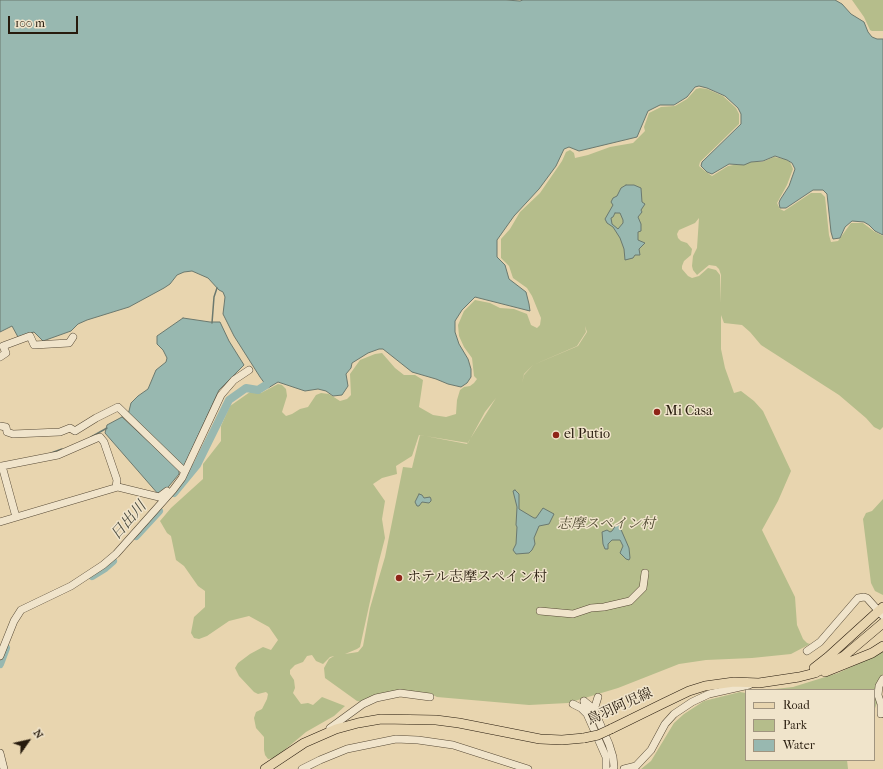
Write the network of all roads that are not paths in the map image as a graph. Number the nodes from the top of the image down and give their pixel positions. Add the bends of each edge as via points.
1 (73, 336) dead end
2 (0, 357) edge
3 (249, 370) dead end
4 (0, 426) edge
5 (184, 471) junction
6 (116, 487) junction
7 (16, 517) junction
8 (0, 522) edge
9 (645, 573) dead end
10 (540, 611) dead end
11 (882, 611) edge
12 (880, 626) edge
13 (883, 646) edge
14 (807, 651) dead end
15 (0, 656) edge
16 (799, 678) junction
17 (883, 679) edge
18 (759, 683) junction
19 (430, 697) dead end
20 (598, 697) dead end
21 (584, 701) dead end
22 (573, 704) dead end
23 (590, 712) junction
24 (881, 714) dead end
25 (304, 743) junction
26 (0, 753) edge
27 (606, 757) junction
28 (618, 768) edge
29 (634, 768) edge
30 (4, 769) edge
31 (265, 769) edge
32 (302, 769) edge
33 (528, 769) edge
34 (606, 769) edge

1 - 2 street via 69,343 34,344 30,336 3,346 6,353
3 - 5 street via 234,380 221,395
4 - 5 street via 6,427 8,432 13,434 60,432 70,428 75,431 118,406
5 - 6 street via 168,491 159,497
5 - 15 street via 173,490 103,565 71,586 21,610
6 - 7 street
6 - 7 street via 117,480 100,437 58,454 2,466
7 - 8 street
9 - 10 street via 643,588 630,601 573,614
11 - 14 street via 867,598 858,598 820,642
11 - 16 main road via 828,658
12 - 16 main road, 鳥羽阿児線 via 830,665
13 - 16 main road via 857,660 813,677
16 - 18 main road, 鳥羽阿児線
17 - 24 street via 878,695
18 - 25 main road, 鳥羽阿児線, bridge via 734,682 694,690 598,735 584,738 540,739 436,720 381,719 358,723
18 - 29 street via 708,694 674,714 665,724 651,750
19 - 25 street via 400,693 382,696 364,704 337,724
20 - 23 street
21 - 23 street via 590,705
22 - 23 street
23 - 27 street
23 - 28 street via 609,744
25 - 31 main road, 鳥羽阿児線
26 - 30 street
27 - 28 street
27 - 34 street
28 - 29 street
32 - 33 street via 347,749 396,739 454,746

